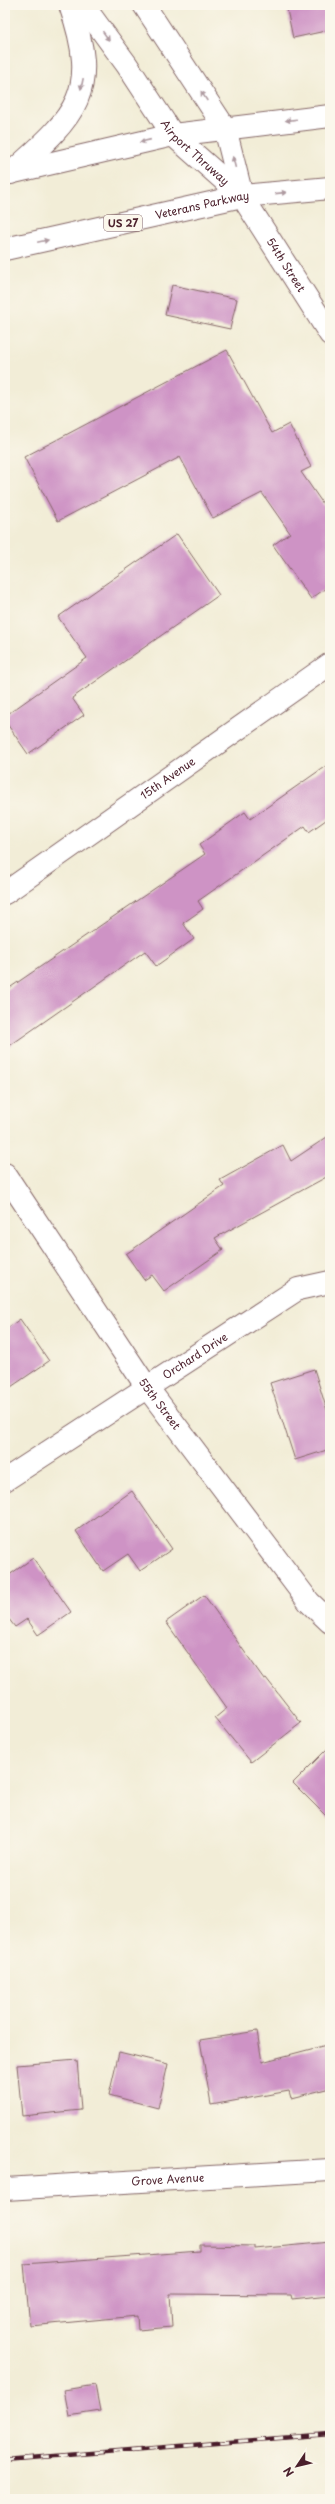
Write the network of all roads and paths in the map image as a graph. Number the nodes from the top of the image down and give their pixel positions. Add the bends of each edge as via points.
1 (70, 5) edge
2 (83, 5) edge
3 (144, 5) edge
4 (330, 116) edge
5 (225, 128) junction
6 (172, 135) junction
7 (8, 173) edge
8 (330, 188) edge
9 (242, 196) junction
10 (5, 249) edge
11 (330, 334) edge
12 (330, 664) edge
13 (5, 893) edge
14 (5, 1174) edge
15 (330, 1282) edge
16 (146, 1386) junction
17 (5, 1480) edge
18 (330, 1622) edge
19 (330, 2170) edge
20 (5, 2189) edge

1 -> 7 street via 84,55 84,75 80,94 62,126
2 -> 6 street, Airport Thruway via 127,65
5 -> 3 street, Airport Thruway
4 -> 5 street
5 - 6 street
9 -> 5 street, Airport Thruway
6 -> 7 street
6 - 9 street, Airport Thruway
9 -> 8 street, Veterans Parkway / US 27
10 -> 9 street, Veterans Parkway / US 27
9 - 11 street, 54th Street
12 - 13 street, 15th Avenue
14 - 16 street, 55th Street
15 - 16 street, Orchard Drive via 298,1289
16 - 17 street, Orchard Drive
16 - 18 street, 55th Street via 309,1602
19 - 20 street, Grove Avenue

